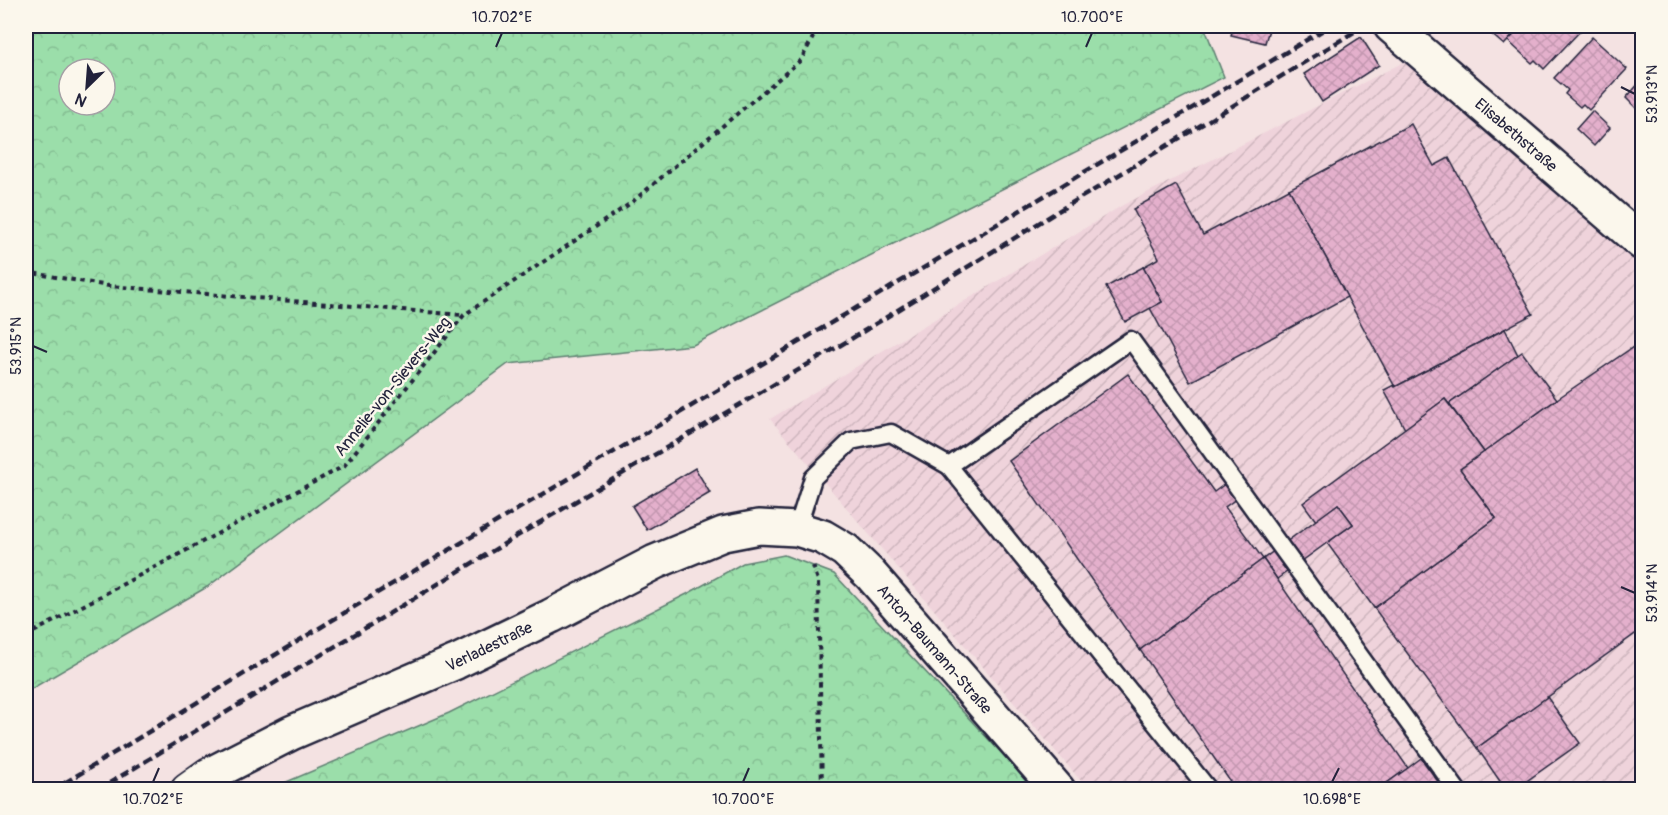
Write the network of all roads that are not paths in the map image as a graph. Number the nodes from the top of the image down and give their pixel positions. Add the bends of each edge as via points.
1 (1391, 26) edge
2 (1642, 243) edge
3 (948, 466) junction
4 (797, 529) junction
5 (188, 789) edge
6 (1058, 789) edge
7 (1209, 789) edge
8 (1457, 789) edge

1 - 2 street, Elisabethstraße
3 - 4 lane via 891,433 851,441 813,478
3 - 7 lane
3 - 8 lane via 1131,340
4 - 5 street, Verladestraße via 759,527 723,534 655,562 456,662 291,733
4 - 6 street, Anton-Baumann-Straße via 823,537 845,550 870,574

